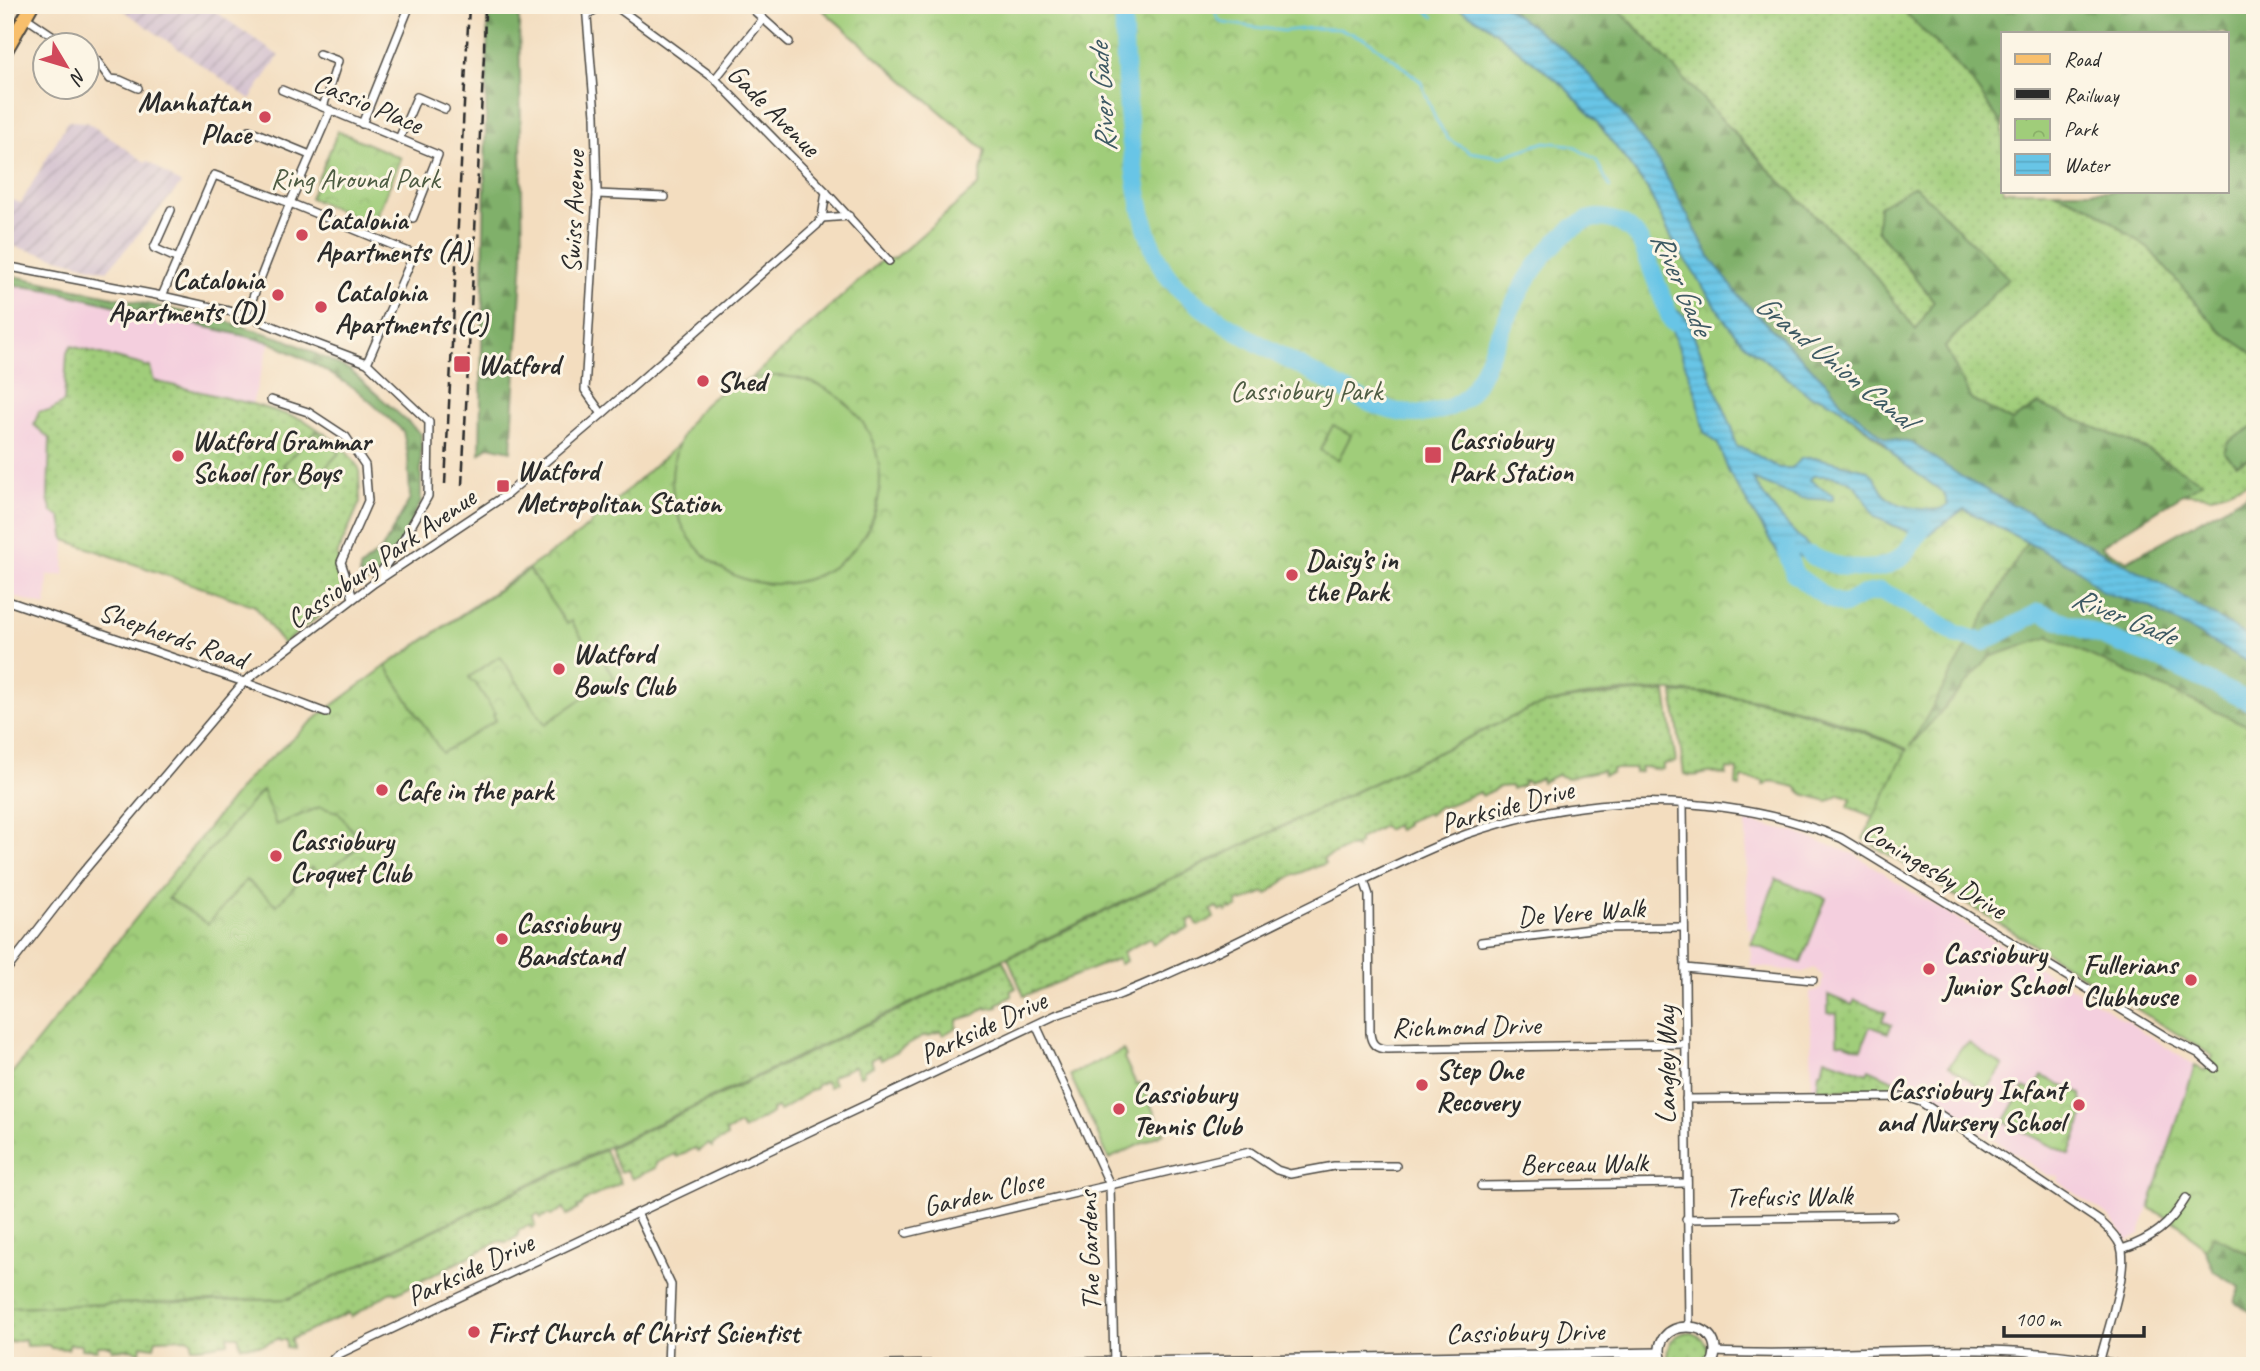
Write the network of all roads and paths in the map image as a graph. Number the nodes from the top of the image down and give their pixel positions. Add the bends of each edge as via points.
1 (410, 5) edge
2 (603, 5) edge
3 (614, 5) edge
4 (748, 5) edge
5 (587, 10) edge
6 (29, 11) edge
7 (763, 19) junction
8 (52, 32) edge
9 (789, 43) dead end
10 (5, 52) edge
11 (319, 54) dead end
12 (102, 68) edge
13 (715, 79) junction
14 (138, 88) dead end
15 (282, 90) dead end
16 (327, 109) junction
17 (445, 109) dead end
18 (362, 124) junction
19 (249, 130) dead end
20 (399, 139) junction
21 (310, 155) junction
22 (826, 192) junction
23 (597, 194) junction
24 (665, 197) dead end
25 (290, 203) junction
26 (171, 210) dead end
27 (849, 216) junction
28 (413, 218) dead end
29 (822, 218) junction
30 (178, 259) junction
31 (889, 261) dead end
32 (5, 266) edge
33 (162, 296) junction
34 (246, 315) junction
35 (367, 363) junction
36 (271, 400) dead end
37 (602, 414) junction
38 (374, 583) junction
39 (353, 598) junction
40 (5, 600) edge
41 (244, 682) junction
42 (326, 713) dead end
43 (1683, 804) junction
44 (1364, 880) junction
45 (1684, 927) junction
46 (1481, 942) dead end
47 (1685, 968) junction
48 (5, 972) edge
49 (1813, 980) dead end
50 (1036, 1025) junction
51 (1685, 1044) junction
52 (2215, 1068) dead end
53 (1686, 1099) junction
54 (1395, 1166) dead end
55 (1686, 1183) junction
56 (1110, 1185) junction
57 (1481, 1186) dead end
58 (2186, 1198) dead end
59 (637, 1213) junction
60 (1893, 1216) dead end
61 (1686, 1219) junction
62 (907, 1233) dead end
63 (2122, 1249) junction
64 (1689, 1326) junction
65 (1715, 1352) junction
66 (1660, 1353) junction
67 (2100, 1360) junction
68 (1114, 1364) edge
69 (326, 1366) edge
70 (668, 1366) edge
71 (887, 1366) edge
72 (1664, 1366) edge
73 (1711, 1366) edge
74 (2127, 1366) edge

1 - 18 street
2 - 5 street
3 - 13 street, Gade Avenue
4 - 7 street
5 - 23 street, Swiss Avenue
6 - 8 street
6 - 10 main road
7 - 9 street
7 - 13 street
11 - 16 street via 338,61
12 - 14 street via 110,79
13 - 22 street, Gade Avenue
15 - 16 street, Cassio Place
16 - 18 street, Cassio Place
16 - 21 street
17 - 20 street via 417,97
18 - 20 street, Cassio Place
19 - 21 street
20 - 28 street, Cassio Place via 438,155
21 - 25 street
22 - 27 street, Gade Avenue
22 - 29 street
23 - 24 street
23 - 37 street, Swiss Avenue via 585,390
25 - 30 street via 214,175
25 - 34 street
25 - 35 street via 414,254
26 - 30 street via 154,248
27 - 29 street
27 - 31 street, Gade Avenue
29 - 37 street, Cassiobury Park Avenue
30 - 33 street
32 - 33 street
33 - 34 street
34 - 35 street
35 - 38 street via 429,422 428,496
36 - 39 street via 308,412 346,437 365,465 368,501 341,562
37 - 38 street, Cassiobury Park Avenue via 506,495
38 - 39 street, Cassiobury Park Avenue
39 - 41 street, Cassiobury Park Avenue
40 - 41 street, Shepherds Road
41 - 42 street, Shepherds Road
41 - 48 street, Cassiobury Park Avenue
43 - 44 street, Parkside Drive via 1603,804 1526,818 1465,835
43 - 45 street, Langley Way
43 - 52 street, Coningesby Drive via 1738,809 1841,838 2198,1053
44 - 50 street, Parkside Drive via 1119,996 1074,1008
44 - 51 street, Richmond Drive via 1369,895 1370,1033 1377,1047
45 - 46 street, De Vere Walk via 1600,928
45 - 47 street, Langley Way
47 - 49 street
47 - 51 street, Langley Way
50 - 56 street, The Gardens
50 - 59 street, Parkside Drive
51 - 53 street, Langley Way
53 - 55 street, Langley Way
53 - 63 street via 1911,1097 2101,1222
54 - 56 street, Garden Close via 1334,1166 1290,1174 1250,1152
55 - 57 street, Berceau Walk
55 - 61 street, Langley Way
56 - 62 street, Garden Close
56 - 68 street, The Gardens
58 - 63 street via 2170,1223
59 - 69 street, Parkside Drive via 337,1355
59 - 70 street via 671,1285
60 - 61 street, Trefusis Walk
61 - 64 street, Langley Way
63 - 67 street via 2120,1283
64 - 65 street via 1710,1337
64 - 66 street via 1665,1336
65 - 67 street via 2007,1350
65 - 73 street
66 - 68 street, Cassiobury Drive
66 - 72 street
67 - 74 street
68 - 71 street, Cassiobury Drive

